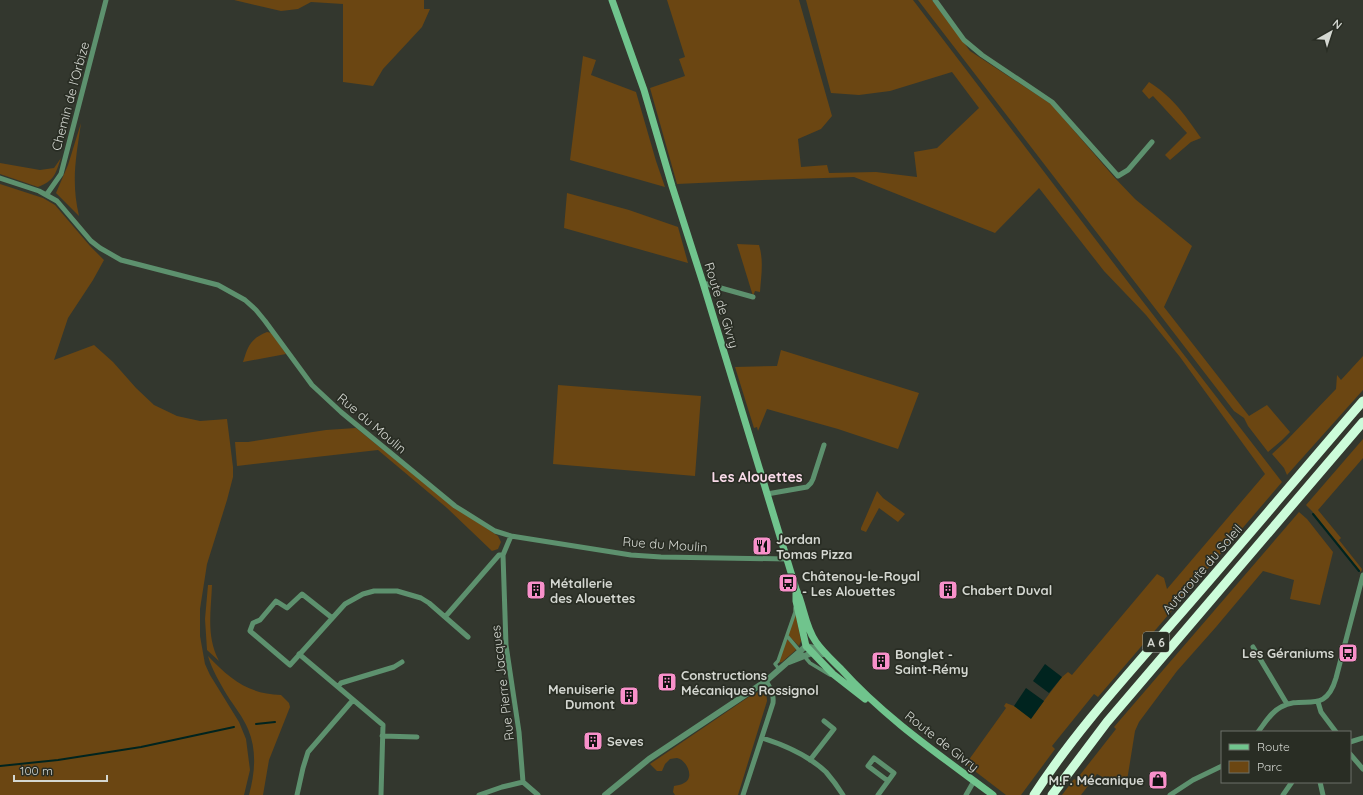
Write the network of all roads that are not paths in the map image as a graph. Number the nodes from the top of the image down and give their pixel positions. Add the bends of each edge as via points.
1 (106, 0) edge
2 (612, 0) edge
3 (617, 0) edge
4 (935, 0) edge
5 (624, 30) junction
6 (1152, 142) dead end
7 (0, 178) edge
8 (47, 194) junction
9 (704, 283) junction
10 (753, 298) dead end
11 (1363, 401) edge
12 (1363, 422) edge
13 (824, 445) dead end
14 (767, 494) junction
15 (511, 536) junction
16 (503, 555) junction
17 (787, 559) junction
18 (1363, 575) edge
19 (796, 589) junction
20 (796, 601) junction
21 (445, 616) junction
22 (331, 617) junction
23 (787, 636) junction
24 (468, 637) dead end
25 (1253, 647) dead end
26 (803, 648) junction
27 (814, 648) junction
28 (299, 654) junction
29 (804, 656) junction
30 (402, 662) dead end
31 (786, 664) junction
32 (779, 670) junction
33 (832, 674) junction
34 (766, 681) junction
35 (338, 686) junction
36 (353, 700) junction
37 (1318, 702) junction
38 (1287, 704) junction
39 (877, 706) junction
40 (824, 721) dead end
41 (1259, 731) edge
42 (1335, 731) edge
43 (382, 736) junction
44 (417, 737) dead end
45 (762, 738) junction
46 (1363, 738) edge
47 (1351, 742) edge
48 (1351, 755) edge
49 (810, 760) junction
50 (1221, 766) edge
51 (1363, 769) edge
52 (888, 781) junction
53 (974, 781) junction
54 (523, 782) junction
55 (1291, 783) edge
56 (1320, 783) edge
57 (297, 795) edge
58 (381, 795) edge
59 (478, 795) edge
60 (538, 795) edge
61 (604, 795) edge
62 (743, 795) edge
63 (843, 795) edge
64 (878, 795) edge
65 (966, 795) edge
66 (993, 795) edge
67 (1034, 795) edge
68 (1052, 795) edge
69 (1170, 795) edge
70 (1283, 795) edge
71 (1322, 795) edge

1 - 8 street, Chemin de l'Orbize via 61,174
2 - 5 main road, Route de Givry
3 - 5 main road, Route de Givry
4 - 6 street via 964,40 1052,102 1118,176 1128,170
5 - 9 main road, Route de Givry
7 - 8 street, Rue du Moulin
8 - 15 street, Rue du Moulin via 64,208 91,241 111,255 131,263 218,285 245,300 265,321 307,379 341,412 455,506 495,531
9 - 10 street
9 - 14 main road, Route de Givry
11 - 67 highway, Autoroute du Soleil / A 6 via 1126,676
12 - 68 highway, Autoroute du Soleil / A 6 via 1108,722
13 - 14 street via 814,479 807,488
14 - 17 main road, Route de Givry
15 - 16 street, Rue Pierre Jacques
15 - 17 street, Rue du Moulin via 661,557
16 - 21 street via 499,555
16 - 54 street, Rue Pierre Jacques via 506,645 519,732
17 - 19 main road, Route de Givry
18 - 37 street via 1335,683 1328,695
19 - 20 main road, Route de Givry
19 - 27 main road, Route de Givry
20 - 23 street
20 - 26 main road, Route de Givry
21 - 22 street via 421,598 386,590 353,598
21 - 24 street
22 - 28 street
22 - 28 street via 302,594 287,608 276,601 260,620 252,623 250,631 290,665
23 - 26 street
23 - 32 street via 775,664
25 - 38 street
26 - 27 main road, Route de Givry
26 - 29 street
26 - 31 street
27 - 29 street
27 - 33 main road, Route de Givry
27 - 39 main road, Route de Givry
28 - 35 street
29 - 31 street
29 - 33 street via 810,663
30 - 35 street
31 - 32 street
32 - 34 street
33 - 39 main road, Route de Givry
34 - 45 street via 774,697
34 - 61 street via 649,759
35 - 36 street
36 - 43 street via 383,725
36 - 57 street via 308,752
37 - 38 street
37 - 42 street via 1321,712
38 - 41 street via 1275,710
39 - 53 main road, Route de Givry
40 - 49 street via 834,729
43 - 44 street
43 - 58 street
45 - 49 street
45 - 62 street
46 - 47 street
48 - 51 street
49 - 63 street via 826,773
50 - 69 street via 1192,780
52 - 52 street via 894,773 874,758 868,766
52 - 64 street
53 - 65 street
53 - 66 main road, Route de Givry
54 - 59 street
54 - 60 street
55 - 70 street
56 - 71 street

